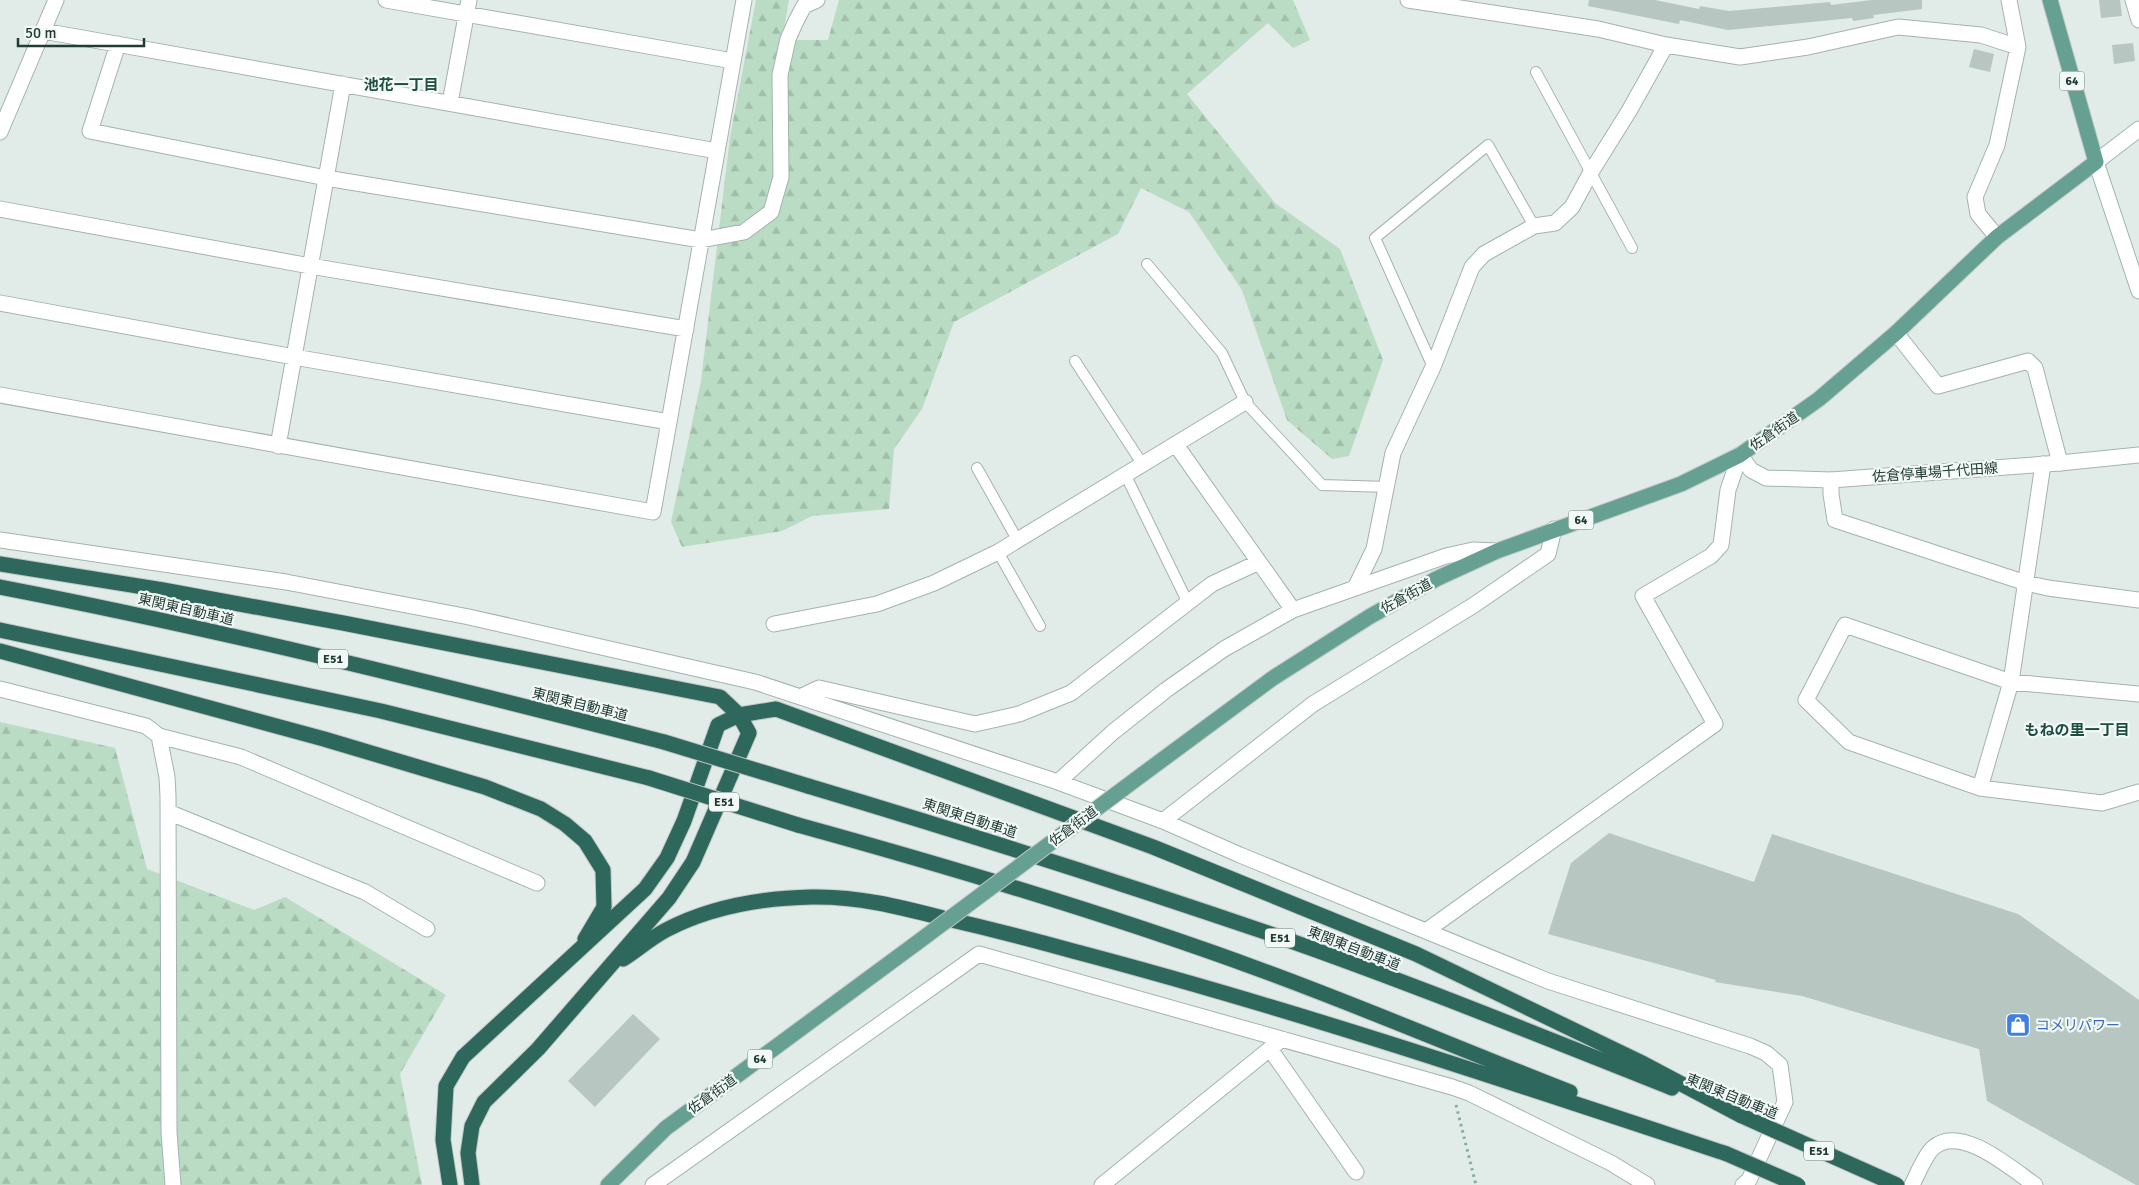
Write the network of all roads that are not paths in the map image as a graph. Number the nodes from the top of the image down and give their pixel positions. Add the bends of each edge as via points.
1 (56, 0) edge
2 (386, 0) edge
3 (744, 0) edge
4 (817, 0) edge
5 (1408, 0) edge
6 (2009, 0) edge
7 (2050, 0) edge
8 (2133, 0) edge
9 (467, 7) edge
10 (2139, 20) edge
11 (43, 31) junction
12 (118, 44) junction
13 (1666, 45) junction
14 (2018, 47) junction
15 (733, 61) junction
16 (1536, 72) dead end
17 (343, 84) junction
18 (6, 101) edge
19 (450, 103) junction
20 (2139, 129) edge
21 (0, 132) edge
22 (717, 151) junction
23 (2096, 162) junction
24 (1590, 172) junction
25 (326, 178) junction
26 (0, 209) edge
27 (1534, 226) junction
28 (1997, 237) junction
29 (701, 240) junction
30 (1632, 248) dead end
31 (1147, 264) dead end
32 (310, 266) junction
33 (2139, 291) edge
34 (0, 303) edge
35 (686, 329) junction
36 (1896, 333) junction
37 (294, 357) junction
38 (1075, 361) dead end
39 (1433, 367) junction
40 (0, 395) edge
41 (1245, 402) junction
42 (669, 422) junction
43 (1176, 445) junction
44 (278, 446) junction
45 (1740, 455) junction
46 (2139, 455) edge
47 (2060, 463) junction
48 (2043, 464) junction
49 (1143, 465) junction
50 (977, 468) dead end
51 (1126, 476) junction
52 (1831, 480) junction
53 (1388, 487) junction
54 (1554, 529) junction
55 (0, 540) edge
56 (1018, 541) junction
57 (1498, 551) junction
58 (998, 552) junction
59 (1259, 562) junction
60 (0, 564) edge
61 (2026, 583) junction
62 (1356, 586) junction
63 (0, 587) edge
64 (2139, 600) edge
65 (1188, 603) junction
66 (1293, 610) junction
67 (774, 624) dead end
68 (1040, 626) dead end
69 (0, 630) edge
70 (0, 651) edge
71 (2011, 682) junction
72 (0, 689) edge
73 (2139, 694) edge
74 (800, 697) junction
75 (739, 715) junction
76 (159, 736) junction
77 (1058, 782) junction
78 (1980, 788) junction
79 (2139, 792) edge
80 (168, 812) junction
81 (1163, 821) junction
82 (537, 884) dead end
83 (427, 929) dead end
84 (1426, 931) junction
85 (576, 953) junction
86 (606, 971) junction
87 (1276, 1044) junction
88 (1742, 1116) junction
89 (1727, 1154) junction
90 (1356, 1172) dead end
91 (173, 1185) edge
92 (450, 1185) edge
93 (472, 1185) edge
94 (608, 1185) edge
95 (653, 1185) edge
96 (1102, 1185) edge
97 (1647, 1185) edge
98 (1743, 1185) edge
99 (1798, 1185) edge
100 (1897, 1185) edge
101 (1912, 1185) edge
102 (2035, 1185) edge

1 - 11 street
2 - 9 street
3 - 15 street
4 - 29 street via 804,6 796,21 788,39 780,75 781,177 772,212 744,232
5 - 13 street via 1598,30
6 - 14 street
7 - 23 main road, 64
8 - 10 street
9 - 15 street
9 - 19 street
11 - 12 street
11 - 18 street
12 - 17 street
12 - 25 street via 90,131
13 - 14 street via 1740,57 1808,47 1898,27 1981,35
13 - 24 street
14 - 28 street via 1997,145 1975,198 1978,214
15 - 22 street
16 - 24 lane
17 - 19 street
17 - 25 street
18 - 21 street
19 - 22 street
20 - 23 street
22 - 29 street
23 - 28 main road, 佐倉街道 / 64
23 - 33 street
24 - 27 street via 1572,207 1555,223
24 - 30 lane
25 - 29 street
25 - 32 street
26 - 32 street
27 - 39 street via 1484,254 1472,268
27 - 39 lane via 1488,145 1374,238
28 - 36 main road, 佐倉街道 / 64
29 - 35 street
31 - 41 lane via 1222,353
32 - 35 street
32 - 37 street
34 - 37 street
35 - 42 street
36 - 45 main road, 佐倉街道 / 64 via 1819,399
36 - 47 street via 1938,386 2028,361 2035,368
37 - 42 street
37 - 44 street
38 - 49 lane
39 - 53 street via 1393,453
40 - 44 street
41 - 43 street
41 - 53 lane via 1322,485
42 - 44 street via 653,512
43 - 49 street
43 - 59 street
45 - 52 street, 佐倉停車場千代田線 via 1751,470 1766,478
45 - 54 main road, 佐倉街道 / 64 via 1681,484
45 - 84 street via 1728,490 1721,545 1711,556 1643,596 1715,724
46 - 47 street, 佐倉停車場千代田線
47 - 48 street, 佐倉停車場千代田線
48 - 52 street, 佐倉停車場千代田線
48 - 61 street
49 - 51 street
50 - 56 lane
51 - 56 street
51 - 65 lane
52 - 61 street via 1835,520
53 - 62 street via 1374,549
54 - 57 main road, 佐倉街道 / 64
54 - 81 street via 1548,554 1474,605 1313,704
55 - 74 street via 286,582 469,617 755,682
56 - 58 street
57 - 62 street via 1474,550 1446,556
57 - 94 main road, 佐倉街道 / 64, bridge via 1436,579 1273,678 666,1128
58 - 67 street via 934,583 877,604
58 - 68 lane
59 - 65 street via 1212,584
59 - 66 street
60 - 75 highway via 343,623 720,697
61 - 64 street
61 - 71 street
62 - 66 street
63 - 88 highway, 東関東自動車道 / E51, bridge via 382,670 664,742 945,826 1270,934
65 - 74 street via 1071,693 1010,716 975,724 819,688
66 - 77 street via 1224,649 1166,690
69 - 89 highway, E51, bridge via 381,711 650,778 798,825 933,862 1252,967
70 - 85 highway via 324,739 485,787 541,809 585,842 604,870 604,906
71 - 73 street
71 - 78 street
71 - 78 street via 1845,625 1806,700 1849,742
72 - 76 street via 146,726
74 - 77 street
75 - 85 highway via 718,725 667,858 645,889
75 - 86 highway via 749,733 693,862 669,898
75 - 88 highway via 776,709 1153,847 1416,954 1640,1062
76 - 80 street via 167,777
76 - 82 street via 241,756
77 - 81 street
78 - 79 street via 2102,803
80 - 83 street via 365,892
80 - 91 street via 169,1132
81 - 84 street
84 - 98 street via 1548,981 1766,1053 1780,1065 1785,1102 1749,1180
85 - 92 highway via 463,1058 446,1086 444,1140
86 - 89 highway via 666,930 734,904 812,897 885,903 1210,989 1391,1043
86 - 93 highway via 538,1049 484,1102 472,1126 468,1153
87 - 90 street
87 - 95 street via 979,954
87 - 96 street
87 - 97 street via 1470,1093 1611,1163
88 - 100 highway, 東関東自動車道 / E51, bridge
89 - 99 highway, E51, bridge
101 - 102 street via 1932,1148 1947,1140 1970,1143

